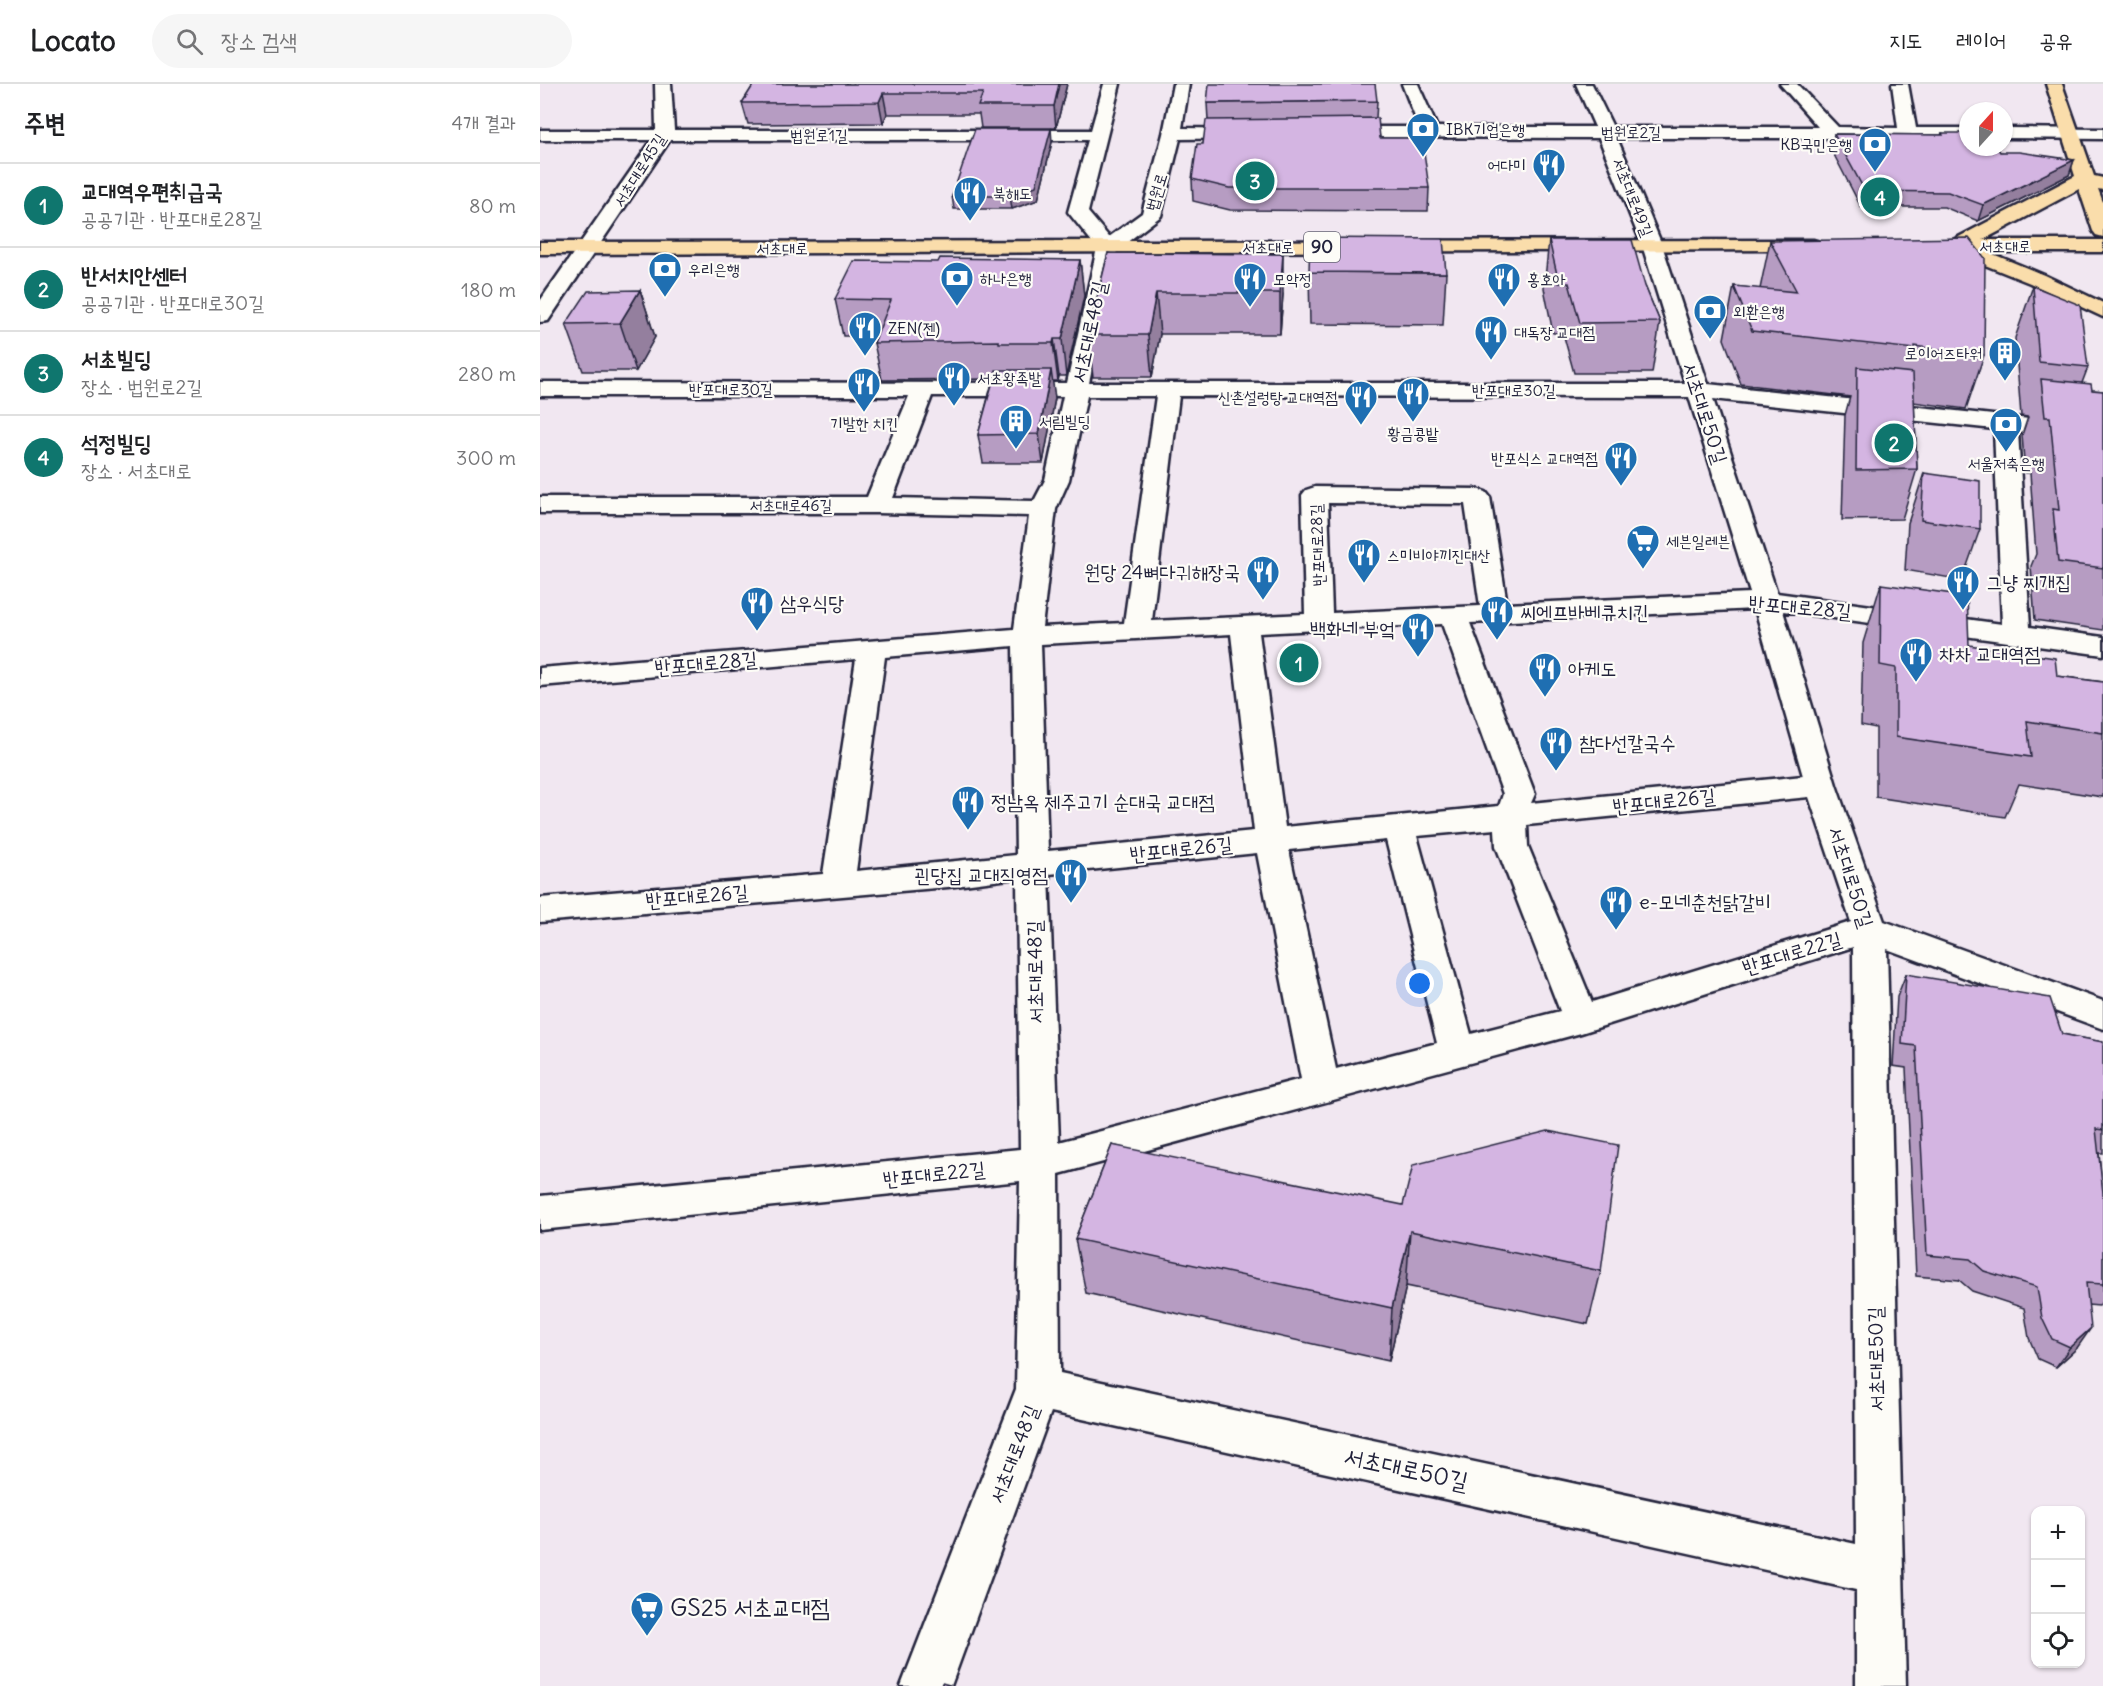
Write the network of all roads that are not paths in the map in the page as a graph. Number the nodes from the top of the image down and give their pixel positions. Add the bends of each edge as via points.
1 (663, 84) edge
2 (1112, 84) edge
3 (1181, 84) edge
4 (1410, 84) edge
5 (1584, 84) edge
6 (1788, 84) edge
7 (1900, 84) edge
8 (2054, 84) edge
9 (1430, 131) junction
10 (1606, 132) junction
11 (1265, 133) edge
12 (1312, 133) edge
13 (1833, 133) junction
14 (1908, 133) junction
15 (1959, 133) edge
16 (2013, 133) edge
17 (2071, 133) junction
18 (1172, 134) junction
19 (540, 135) edge
20 (665, 135) junction
21 (1097, 135) junction
22 (2103, 135) edge
23 (2094, 181) edge
24 (2103, 231) edge
25 (1652, 245) junction
26 (1828, 246) edge
27 (1910, 246) edge
28 (1956, 246) junction
29 (2103, 246) edge
30 (540, 248) edge
31 (587, 248) junction
32 (1107, 248) junction
33 (2103, 311) edge
34 (540, 316) edge
35 (540, 389) edge
36 (923, 390) junction
37 (1076, 390) junction
38 (1168, 390) junction
39 (1697, 390) junction
40 (2006, 424) junction
41 (2103, 434) edge
42 (540, 505) edge
43 (876, 505) junction
44 (1042, 509) junction
45 (1766, 600) junction
46 (1495, 613) junction
47 (1453, 615) junction
48 (1319, 622) junction
49 (1244, 625) junction
50 (1137, 631) junction
51 (2016, 634) junction
52 (1027, 636) junction
53 (2103, 646) edge
54 (873, 649) junction
55 (540, 677) edge
56 (1821, 785) junction
57 (1511, 816) junction
58 (1399, 827) junction
59 (1271, 840) junction
60 (1033, 864) junction
61 (838, 885) junction
62 (540, 910) edge
63 (1870, 929) junction
64 (2103, 1014) edge
65 (1581, 1019) junction
66 (1457, 1050) junction
67 (1320, 1088) junction
68 (1040, 1163) junction
69 (540, 1214) edge
70 (1038, 1389) junction
71 (1879, 1572) junction
72 (926, 1686) edge
73 (1881, 1686) edge

1 - 20 street, 서초대로45길
2 - 21 street
3 - 18 street, 법원로
4 - 9 street
5 - 10 street, 서초대로49길
6 - 13 street
7 - 14 street
8 - 17 main road
9 - 10 street, 법원로2길
9 - 12 street, 법원로2길
10 - 13 street, 법원로2길
10 - 25 street, 서초대로49길
11 - 18 street
13 - 14 street, 법원로2길
14 - 15 street, 법원로2길
16 - 17 street
17 - 22 street
17 - 23 main road
18 - 32 street, 법원로 via 1151,216
19 - 20 street, 법원로1길
20 - 21 street, 법원로1길
20 - 31 street, 서초대로45길
21 - 32 street via 1078,212
23 - 24 main road
23 - 28 main road
25 - 26 main road, 서초대로 / 90
25 - 32 main road, 서초대로 / 90
25 - 39 street, 서초대로50길
27 - 28 main road, 서초대로
28 - 29 main road, 서초대로
28 - 33 main road
30 - 31 main road, 서초대로 / 90
31 - 32 main road, 서초대로 / 90
31 - 34 street
32 - 37 street, 서초대로48길
35 - 36 street, 반포대로30길
36 - 37 street, 반포대로30길
36 - 43 street
37 - 38 street, 반포대로30길
37 - 44 street, 서초대로48길 via 1057,480
38 - 39 street, 반포대로30길
38 - 50 street
39 - 40 street, 반포대로30길
39 - 45 street, 서초대로50길
40 - 41 street, 반포대로30길
40 - 51 street
42 - 43 street, 서초대로46길
43 - 44 street, 서초대로46길
44 - 52 street, 서초대로48길
45 - 46 street, 반포대로28길
45 - 51 street, 반포대로28길
45 - 56 street, 서초대로50길
46 - 47 street, 반포대로28길
46 - 48 street, 반포대로28길 via 1477,497 1315,495
47 - 48 street, 반포대로28길
47 - 57 street via 1519,794
48 - 49 street, 반포대로28길
49 - 50 street, 반포대로28길
49 - 59 street
50 - 52 street, 반포대로28길
51 - 53 street, 반포대로28길
52 - 54 street, 반포대로28길
52 - 60 street, 서초대로48길
54 - 55 street, 반포대로28길
54 - 61 street
56 - 57 street, 반포대로26길
56 - 63 street, 서초대로50길
57 - 58 street, 반포대로26길
57 - 65 street via 1512,846
58 - 59 street, 반포대로26길
58 - 66 street
59 - 60 street, 반포대로26길
59 - 67 street
60 - 61 street, 반포대로26길
60 - 68 street, 서초대로48길
61 - 62 street, 반포대로26길
63 - 64 street
63 - 65 street, 반포대로22길
63 - 71 street, 서초대로50길
65 - 66 street, 반포대로22길
66 - 67 street, 반포대로22길
67 - 68 street, 반포대로22길
68 - 69 street, 반포대로22길
68 - 70 street, 서초대로48길
70 - 71 street, 서초대로50길
70 - 72 street, 서초대로48길
71 - 73 street, 서초대로50길

